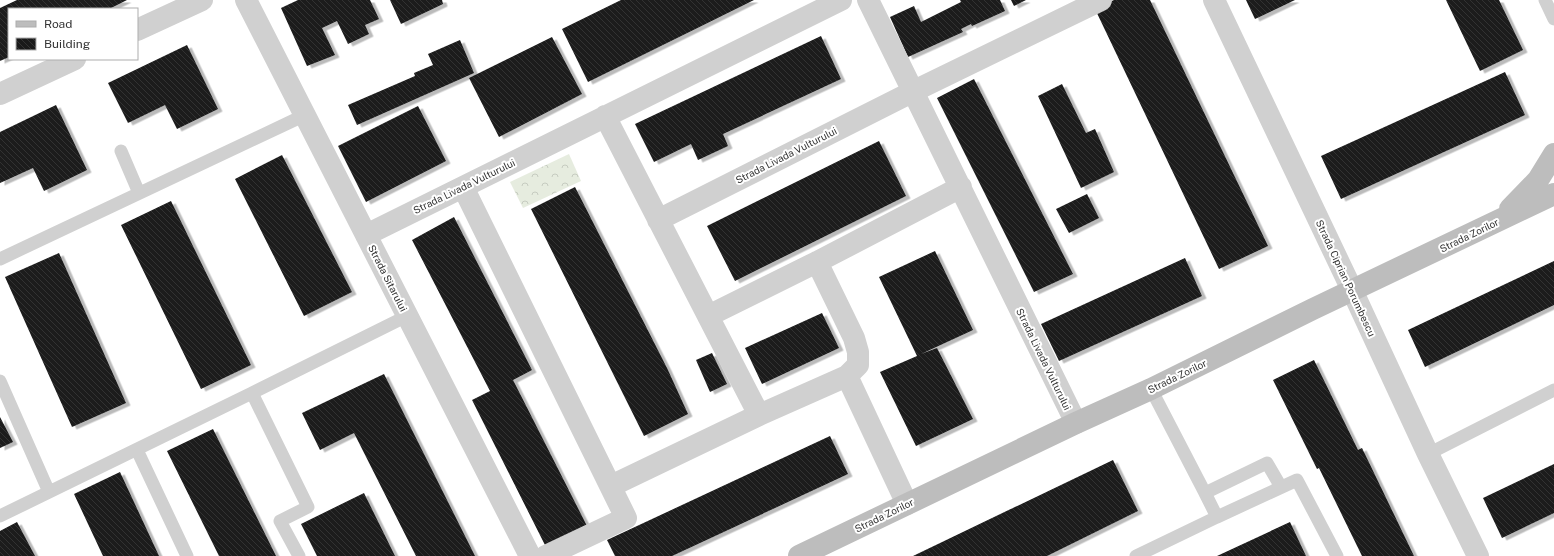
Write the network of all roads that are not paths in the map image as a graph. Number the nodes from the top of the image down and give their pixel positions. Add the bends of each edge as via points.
1 (202, 0) edge
2 (246, 0) edge
3 (842, 0) edge
4 (868, 0) edge
5 (1101, 0) edge
6 (1214, 0) edge
7 (1545, 0) edge
8 (1554, 19) edge
9 (138, 30) edge
10 (73, 60) edge
11 (914, 91) junction
12 (0, 94) edge
13 (305, 115) junction
14 (605, 116) junction
15 (121, 151) dead end
16 (1554, 154) edge
17 (463, 187) junction
18 (961, 187) junction
19 (139, 193) junction
20 (1554, 194) edge
21 (658, 220) junction
22 (1499, 220) junction
23 (366, 235) junction
24 (0, 259) edge
25 (817, 262) junction
26 (1352, 290) junction
27 (407, 316) junction
28 (708, 316) junction
29 (847, 376) junction
30 (0, 381) edge
31 (1151, 389) junction
32 (1554, 390) edge
33 (252, 393) junction
34 (759, 415) junction
35 (1076, 423) junction
36 (137, 450) junction
37 (1428, 454) junction
38 (611, 486) junction
39 (1281, 487) junction
40 (49, 492) junction
41 (1205, 493) junction
42 (907, 504) junction
43 (0, 516) edge
44 (1217, 517) junction
45 (187, 556) edge
46 (299, 556) edge
47 (530, 556) edge
48 (546, 556) edge
49 (799, 556) edge
50 (1136, 556) edge
51 (1337, 556) edge
52 (1478, 556) edge

1 - 9 street
2 - 13 street, Strada Sitarului
3 - 14 street, Strada Livada Vulturului
4 - 11 street, Strada Livada Vulturului
5 - 11 street, Strada Livada Vulturului
6 - 26 street, Strada Ciprian Porumbescu
7 - 8 lane
10 - 12 street
11 - 18 street, Strada Livada Vulturului
11 - 21 street, Strada Livada Vulturului
13 - 19 lane
13 - 23 street, Strada Sitarului
14 - 17 street, Strada Livada Vulturului
14 - 21 street
15 - 19 lane
16 - 22 street via 1538,180
17 - 23 street, Strada Livada Vulturului
17 - 38 street
18 - 25 street
18 - 35 street, Strada Livada Vulturului
19 - 24 lane
20 - 22 street, Strada Zorilor
21 - 28 street
22 - 26 street, Strada Zorilor
23 - 27 street, Strada Sitarului
25 - 28 street
25 - 29 street via 854,338 858,352 858,366
26 - 31 street, Strada Zorilor
26 - 37 street, Strada Ciprian Porumbescu
27 - 33 lane
27 - 47 street, Strada Sitarului
28 - 34 street
29 - 34 street
29 - 42 street
30 - 40 lane
31 - 35 street, Strada Zorilor
31 - 41 lane
32 - 37 lane
33 - 36 lane
33 - 46 lane via 308,507 280,521
34 - 38 street
35 - 42 street, Strada Zorilor
36 - 40 lane
36 - 45 lane
37 - 52 street, Strada Ciprian Porumbescu
38 - 48 street via 626,518
39 - 41 lane via 1268,463
39 - 44 lane
39 - 51 lane via 1297,480
40 - 43 lane
41 - 44 lane
42 - 49 street, Strada Zorilor
44 - 50 lane

